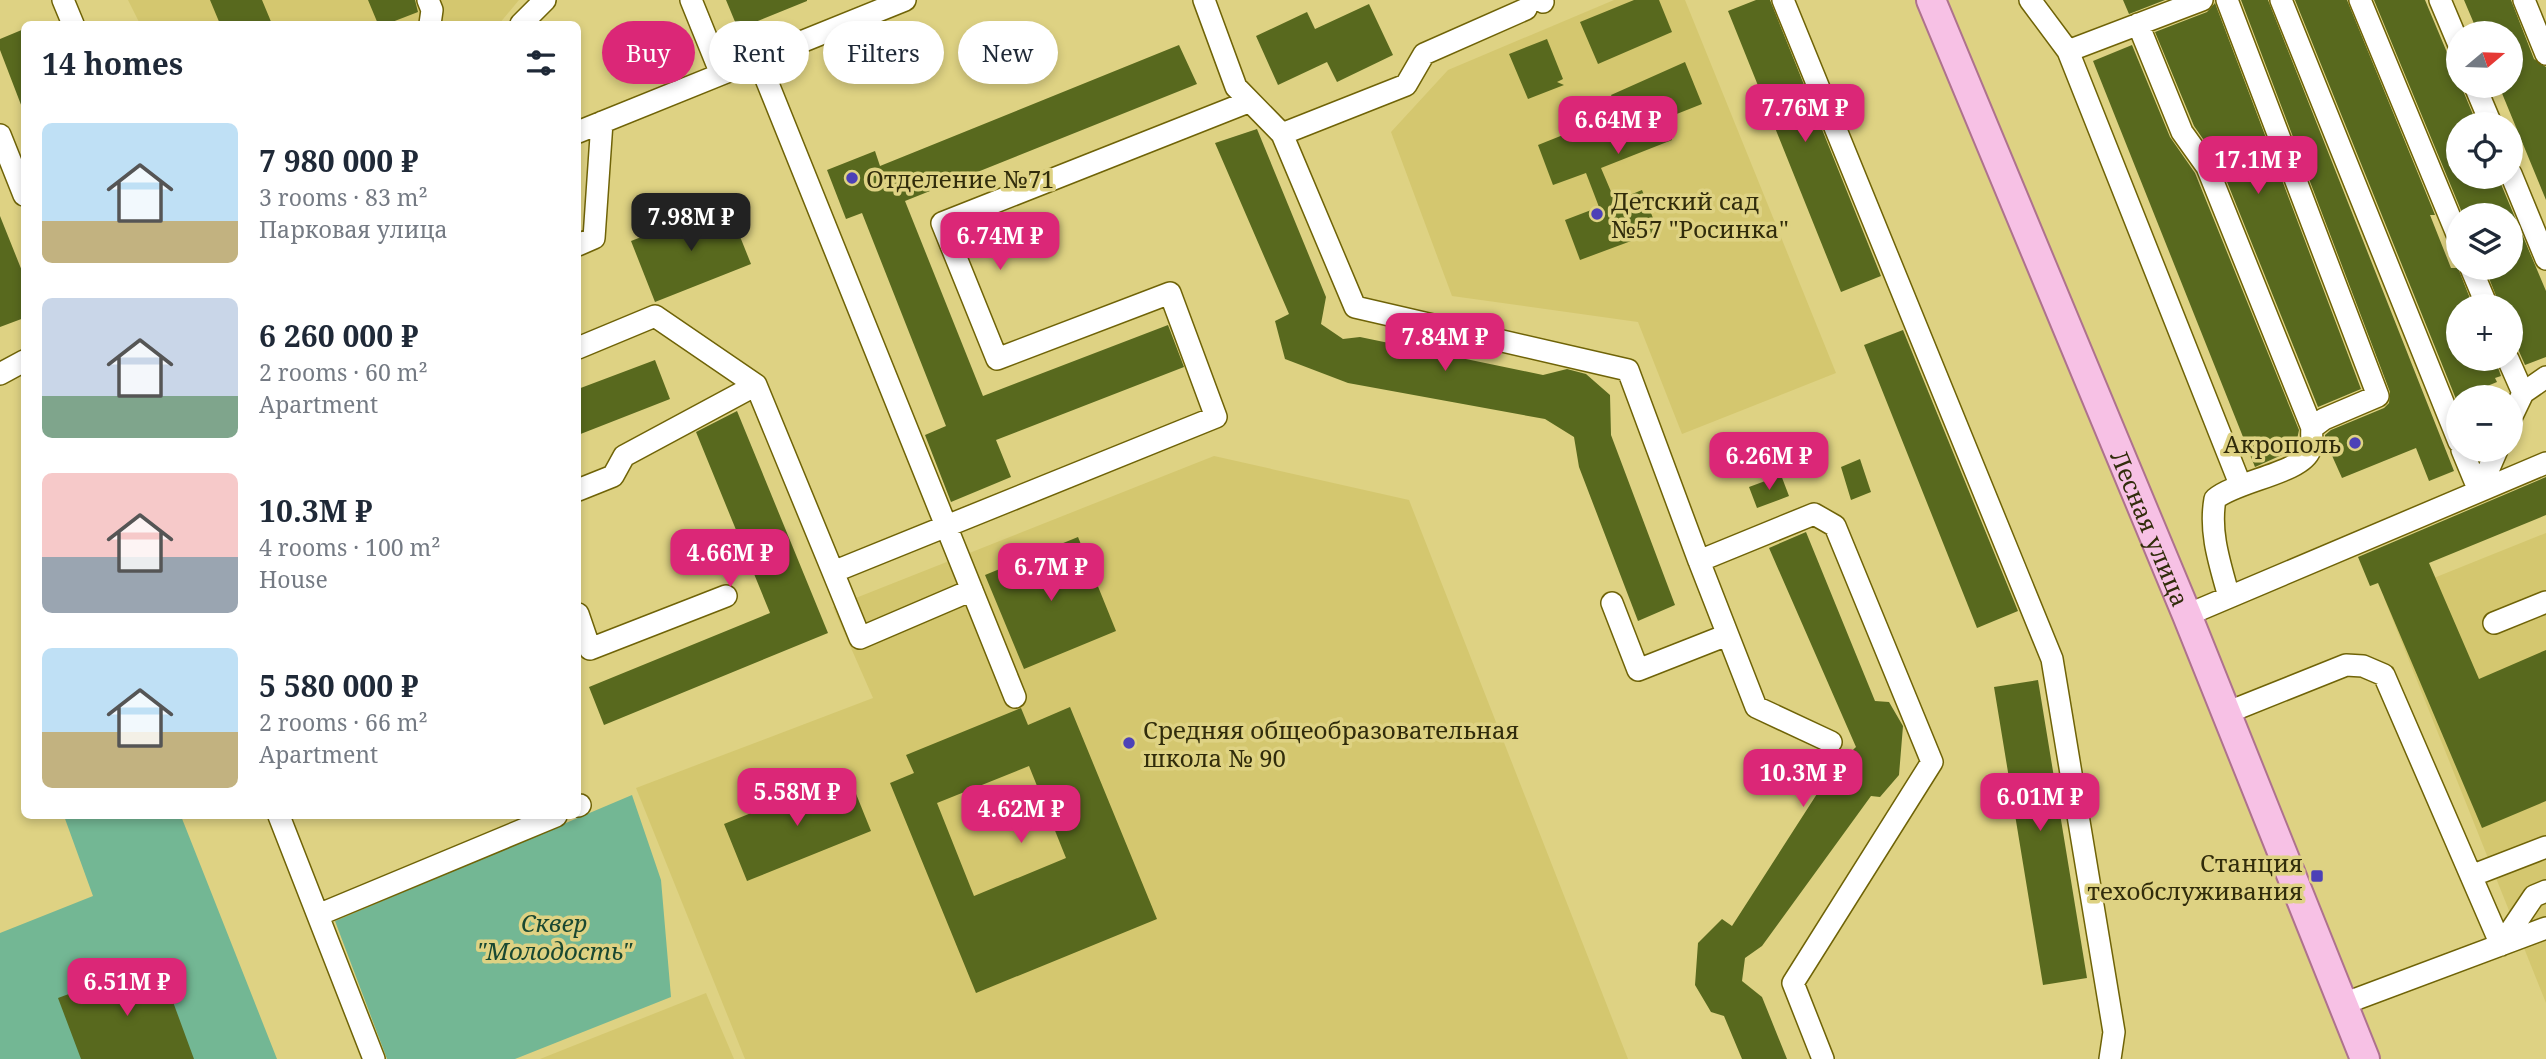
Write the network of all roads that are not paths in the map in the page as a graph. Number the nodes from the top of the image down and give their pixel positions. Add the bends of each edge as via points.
1 (63, 0) edge
2 (428, 0) edge
3 (545, 0) edge
4 (691, 0) edge
5 (905, 0) edge
6 (1204, 0) edge
7 (1783, 0) edge
8 (1931, 0) edge
9 (2030, 0) edge
10 (2202, 0) edge
11 (2227, 0) edge
12 (2281, 0) edge
13 (2360, 0) edge
14 (2441, 0) edge
15 (2524, 0) edge
16 (1537, 4) edge
17 (2162, 7) edge
18 (72, 21) edge
19 (430, 21) edge
20 (524, 21) edge
21 (2449, 21) edge
22 (2138, 24) junction
23 (809, 39) edge
24 (709, 44) edge
25 (2068, 51) junction
26 (2546, 54) edge
27 (709, 79) edge
28 (768, 84) edge
29 (1248, 102) junction
30 (602, 122) junction
31 (581, 131) edge
32 (1282, 134) junction
33 (0, 135) edge
34 (21, 188) edge
35 (2517, 189) edge
36 (2446, 208) edge
37 (581, 243) edge
38 (2546, 259) edge
39 (581, 347) edge
40 (21, 363) edge
41 (0, 374) edge
42 (2546, 377) edge
43 (756, 386) junction
44 (2523, 393) edge
45 (2446, 410) edge
46 (2312, 428) junction
47 (2467, 462) edge
48 (2492, 462) edge
49 (2546, 463) edge
50 (2240, 484) junction
51 (581, 489) edge
52 (2479, 491) junction
53 (946, 526) junction
54 (1699, 561) junction
55 (833, 572) junction
56 (972, 590) junction
57 (726, 596) dead end
58 (2229, 597) junction
59 (2546, 602) edge
60 (1612, 603) dead end
61 (2187, 615) junction
62 (581, 623) edge
63 (2494, 623) dead end
64 (1727, 635) junction
65 (1015, 697) dead end
66 (2226, 713) junction
67 (1831, 742) dead end
68 (280, 819) edge
69 (549, 819) edge
70 (2546, 846) edge
71 (2471, 876) junction
72 (2546, 891) edge
73 (318, 915) junction
74 (2546, 928) edge
75 (2501, 946) junction
76 (2343, 1004) junction
77 (374, 1059) edge
78 (1823, 1059) edge
79 (2110, 1059) edge
80 (2365, 1059) edge

1 - 18 street
2 - 19 street
3 - 20 street
4 - 24 street
5 - 23 street
6 - 29 street via 1236,87
7 - 79 street via 2052,659 2114,1032
8 - 61 main road, Лесная улица
9 - 25 street
10 - 17 street
11 - 46 street via 2378,396
12 - 45 street
13 - 36 street
14 - 21 street
15 - 26 street
16 - 32 street via 1424,54 1406,85
17 - 22 street
22 - 25 street
22 - 46 street via 2182,132 2207,167
25 - 50 street
27 - 30 street
28 - 53 street
29 - 32 street
29 - 53 street via 942,223 997,359 1170,293 1216,417
30 - 31 street
30 - 37 street via 594,238
32 - 54 street via 1355,307 1628,370
33 - 34 street
35 - 38 street
39 - 43 street via 655,316
40 - 41 street
42 - 44 street
43 - 51 street via 624,456 613,476
43 - 55 street
46 - 50 street via 2310,450 2300,464
47 - 52 street
48 - 52 street
49 - 52 street
50 - 58 street via 2215,499 2212,518
52 - 58 street
53 - 55 street
53 - 56 street
54 - 64 street
54 - 78 street via 1814,514 1835,526 1932,762 1793,983
55 - 56 street via 860,638
56 - 65 street
57 - 62 street via 590,649
58 - 61 street
59 - 63 street
60 - 64 street via 1638,670
61 - 66 main road, Лесная улица
64 - 67 street via 1756,707
66 - 71 street via 2346,665 2384,675
66 - 76 main road, Лесная улица
68 - 73 street
69 - 73 street
70 - 71 street
71 - 75 street
72 - 75 street via 2535,896
73 - 77 street
74 - 75 street
75 - 76 street
76 - 80 main road, Лесная улица

